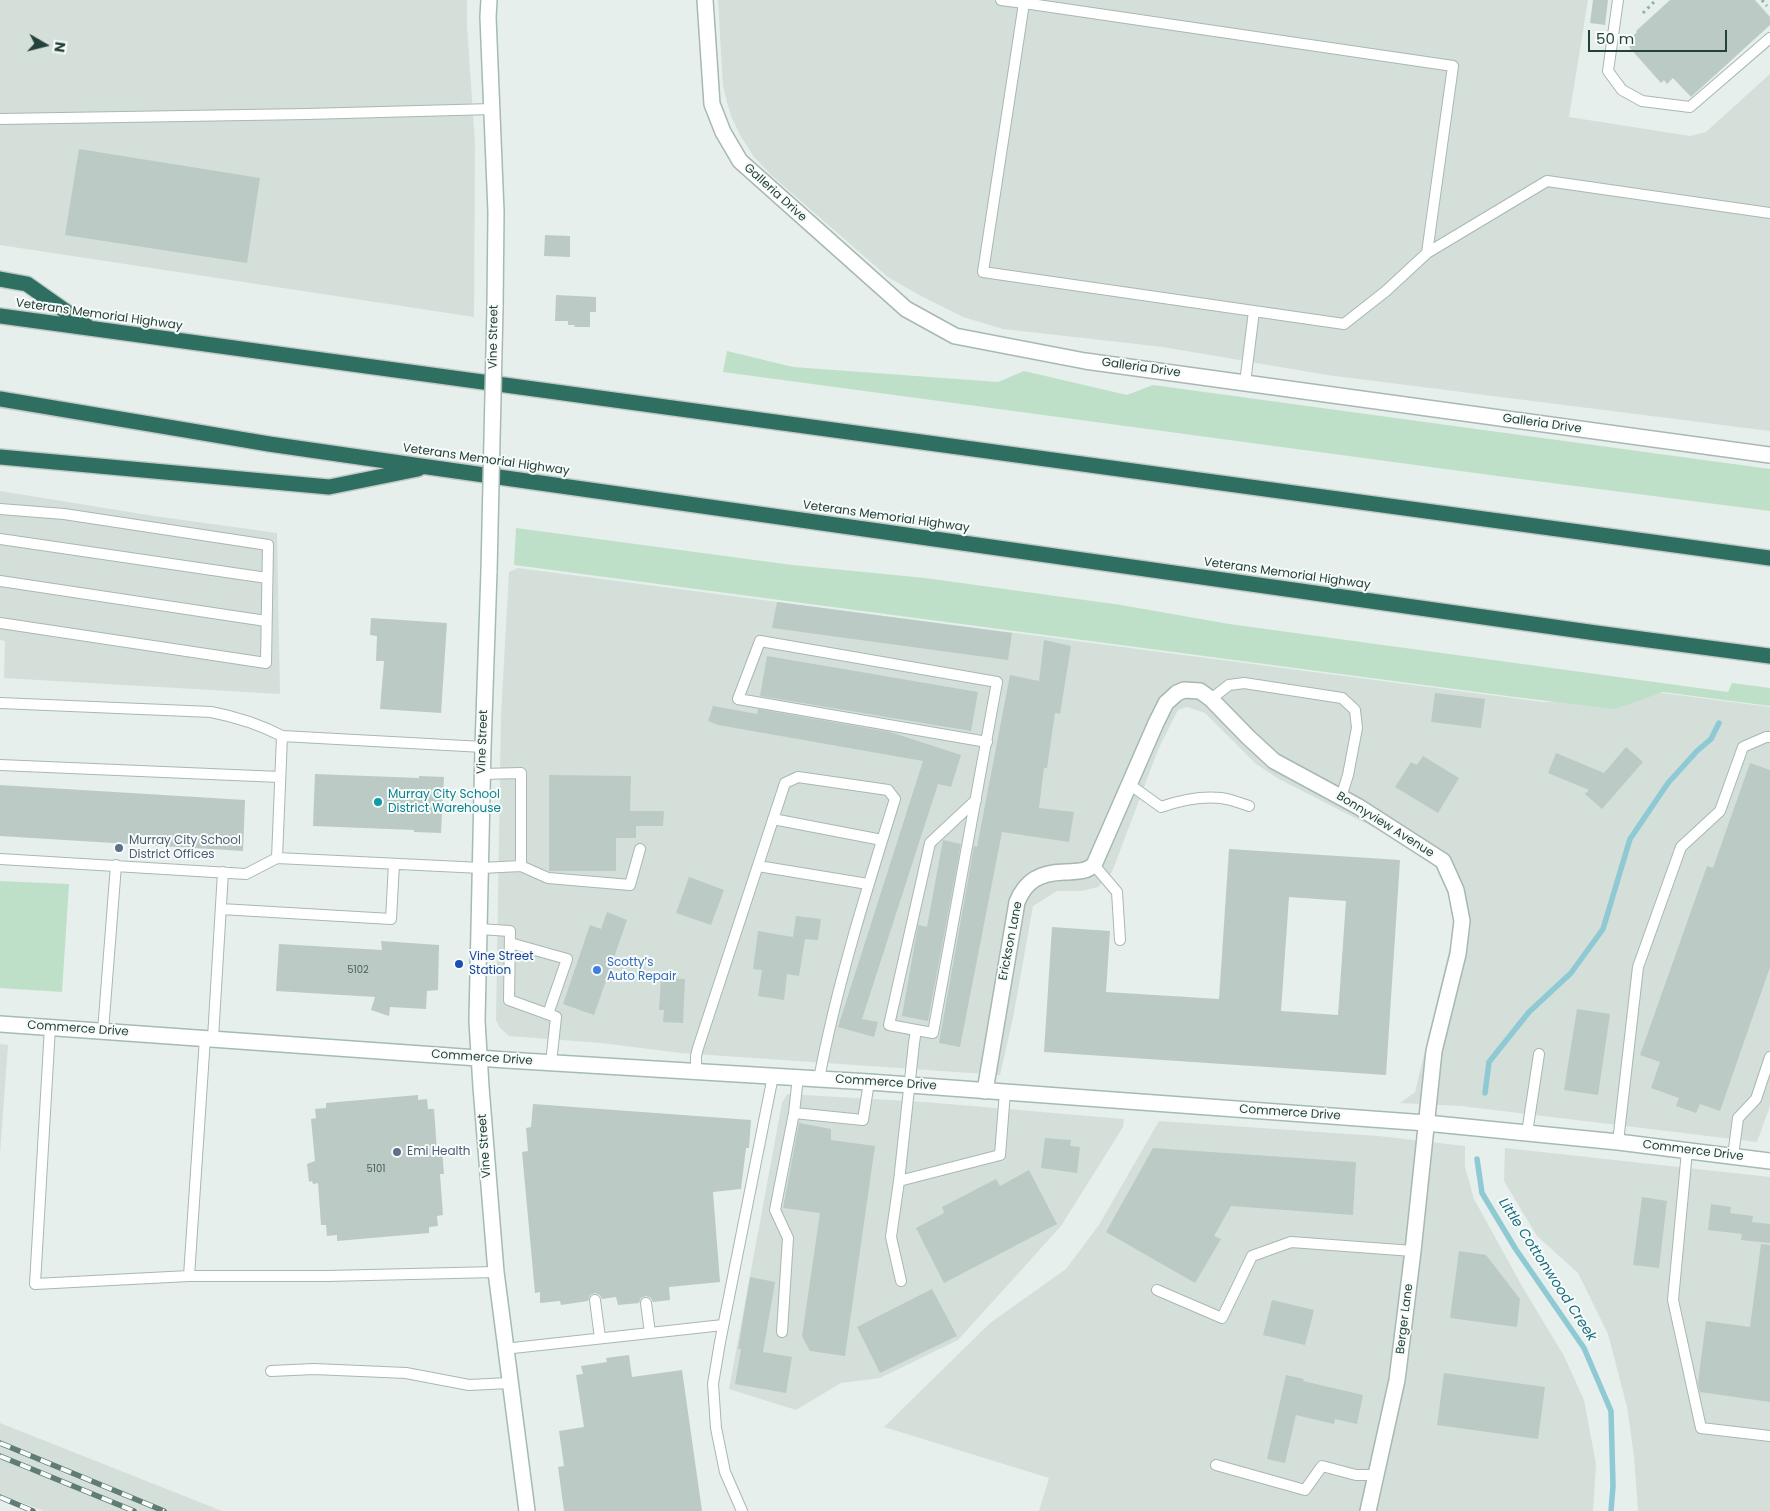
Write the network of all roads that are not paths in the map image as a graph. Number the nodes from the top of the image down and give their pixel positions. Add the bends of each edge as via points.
1 (489, 0) edge
2 (705, 0) edge
3 (1001, 0) edge
4 (1618, 0) edge
5 (1024, 3) junction
6 (1770, 38) edge
7 (493, 109) junction
8 (0, 119) edge
9 (1770, 213) edge
10 (1427, 254) junction
11 (0, 279) edge
12 (1254, 311) junction
13 (0, 316) edge
14 (91, 329) junction
15 (1245, 383) junction
16 (0, 399) edge
17 (1770, 455) edge
18 (0, 457) edge
19 (428, 467) junction
20 (0, 510) edge
21 (0, 539) edge
22 (1770, 558) edge
23 (267, 578) junction
24 (0, 581) edge
25 (266, 621) junction
26 (0, 623) edge
27 (1770, 656) edge
28 (1211, 699) junction
29 (0, 703) edge
30 (282, 736) junction
31 (1770, 738) edge
32 (987, 742) junction
33 (483, 747) junction
34 (0, 765) edge
35 (482, 774) junction
36 (280, 777) junction
37 (1129, 784) junction
38 (1341, 797) junction
39 (976, 800) junction
40 (1249, 806) dead end
41 (773, 820) junction
42 (882, 840) junction
43 (640, 849) dead end
44 (277, 858) junction
45 (0, 859) edge
46 (394, 864) junction
47 (116, 865) junction
48 (1094, 865) junction
49 (521, 866) junction
50 (758, 866) junction
51 (481, 868) junction
52 (223, 872) junction
53 (868, 884) junction
54 (220, 910) junction
55 (479, 929) junction
56 (1120, 940) dead end
57 (510, 943) junction
58 (548, 1014) junction
59 (0, 1024) edge
60 (50, 1027) junction
61 (916, 1030) junction
62 (103, 1031) junction
63 (209, 1038) junction
64 (1539, 1054) dead end
65 (479, 1057) junction
66 (1770, 1057) edge
67 (551, 1062) junction
68 (696, 1072) junction
69 (773, 1076) junction
70 (798, 1077) junction
71 (819, 1079) junction
72 (869, 1082) junction
73 (910, 1085) junction
74 (984, 1090) junction
75 (1005, 1092) junction
76 (794, 1113) junction
77 (1426, 1124) junction
78 (1527, 1132) junction
79 (1618, 1142) junction
80 (1687, 1150) junction
81 (1733, 1156) junction
82 (1770, 1161) edge
83 (899, 1181) junction
84 (1413, 1252) junction
85 (496, 1272) junction
86 (189, 1276) junction
87 (901, 1280) dead end
88 (1157, 1290) dead end
89 (595, 1300) dead end
90 (646, 1303) dead end
91 (723, 1325) junction
92 (782, 1332) dead end
93 (650, 1333) junction
94 (600, 1338) junction
95 (504, 1349) junction
96 (271, 1371) dead end
97 (509, 1384) junction
98 (1770, 1436) edge
99 (1216, 1465) dead end
100 (1376, 1475) junction
101 (527, 1511) edge
102 (742, 1511) edge
103 (1368, 1511) edge

1 - 7 street, Vine Street
2 - 15 street, Galleria Drive via 712,104 740,161 906,309 955,336 1085,361
3 - 5 lane
4 - 6 lane via 1608,72 1622,90 1642,101 1690,107
5 - 10 lane via 1453,66
5 - 12 lane via 983,272
7 - 8 lane
7 - 33 street, Vine Street, bridge via 495,307
9 - 10 lane via 1547,181
10 - 12 lane via 1344,324
11 - 14 highway via 27,284
12 - 15 lane
13 - 14 highway, Veterans Memorial Highway
14 - 22 highway, Veterans Memorial Highway
15 - 17 street, Galleria Drive
16 - 19 highway, Veterans Memorial Highway
18 - 19 highway via 330,487
19 - 27 highway, Veterans Memorial Highway
20 - 23 lane via 64,514 268,546
21 - 23 lane
23 - 25 lane
24 - 25 lane
25 - 26 lane via 266,663
28 - 37 street, Bonnyview Avenue via 1200,691 1184,690 1166,703
28 - 38 street, Bonnyview Avenue via 1274,761
28 - 38 lane via 1229,685 1244,683 1342,698 1355,710 1358,728
29 - 30 lane via 211,712 262,725
30 - 33 lane
30 - 36 lane
31 - 79 lane via 1743,747 1720,811 1681,847 1638,967
32 - 32 lane via 997,682 779,644 760,641 738,699
32 - 39 lane
33 - 35 street, Vine Street
34 - 36 lane
35 - 49 lane via 521,773
35 - 51 street, Vine Street
36 - 44 lane
37 - 40 lane via 1162,807 1202,798 1223,798
37 - 48 street
38 - 77 street, Bonnyview Avenue via 1443,861 1456,890 1462,921 1458,954 1434,1051
39 - 61 lane via 933,1033
39 - 61 lane via 930,843 889,1025
41 - 42 lane
41 - 42 lane via 785,783 798,777 888,790 895,800
41 - 50 lane
42 - 53 lane
43 - 49 lane via 630,885 548,878
44 - 46 lane
44 - 52 lane via 246,874
45 - 47 lane
46 - 51 lane
46 - 54 lane via 391,919
47 - 52 lane
47 - 62 lane
48 - 56 lane via 1117,892
48 - 74 street, Erickson Lane via 1087,870 1045,875 1022,888
49 - 51 lane
50 - 53 lane
50 - 68 lane via 698,1048
51 - 55 street, Vine Street
52 - 54 lane
53 - 71 lane via 834,1007
54 - 63 lane
55 - 57 lane via 510,931
55 - 65 street, Vine Street
57 - 58 lane via 509,1000
57 - 58 lane via 566,959
58 - 67 lane via 556,1017
59 - 60 street, Commerce Drive
60 - 62 street, Commerce Drive
60 - 86 lane via 35,1284
61 - 73 lane
62 - 63 street, Commerce Drive
63 - 65 street, Commerce Drive
63 - 86 lane
64 - 78 lane
65 - 67 street, Commerce Drive
65 - 85 street, Vine Street
66 - 81 lane via 1756,1098 1738,1118
67 - 68 street, Commerce Drive
68 - 69 street, Commerce Drive
69 - 70 street, Commerce Drive
69 - 91 lane
70 - 71 street, Commerce Drive
70 - 76 lane
71 - 72 street, Commerce Drive
72 - 73 street, Commerce Drive
72 - 76 lane via 863,1120
73 - 74 street, Commerce Drive
73 - 83 lane
74 - 75 street, Commerce Drive
75 - 77 street, Commerce Drive
75 - 83 lane via 1000,1155
76 - 92 lane via 775,1210 788,1238
77 - 78 street, Commerce Drive
77 - 84 street, Berger Lane
78 - 79 street, Commerce Drive
79 - 80 street, Commerce Drive
80 - 81 street, Commerce Drive
80 - 98 lane via 1673,1300 1701,1428
81 - 82 street, Commerce Drive
83 - 87 lane via 891,1237
84 - 88 lane via 1291,1242 1252,1256 1222,1318
84 - 100 street, Berger Lane via 1397,1380
85 - 86 lane
85 - 95 street, Vine Street
89 - 94 lane
90 - 93 lane
91 - 93 lane
91 - 102 lane via 713,1384 716,1428 725,1472
93 - 94 lane
94 - 95 lane
95 - 97 street, Vine Street
96 - 97 lane via 314,1369 406,1373 469,1385
97 - 101 street, Vine Street
99 - 100 lane via 1305,1490 1322,1466 1356,1475
100 - 103 street, Berger Lane

